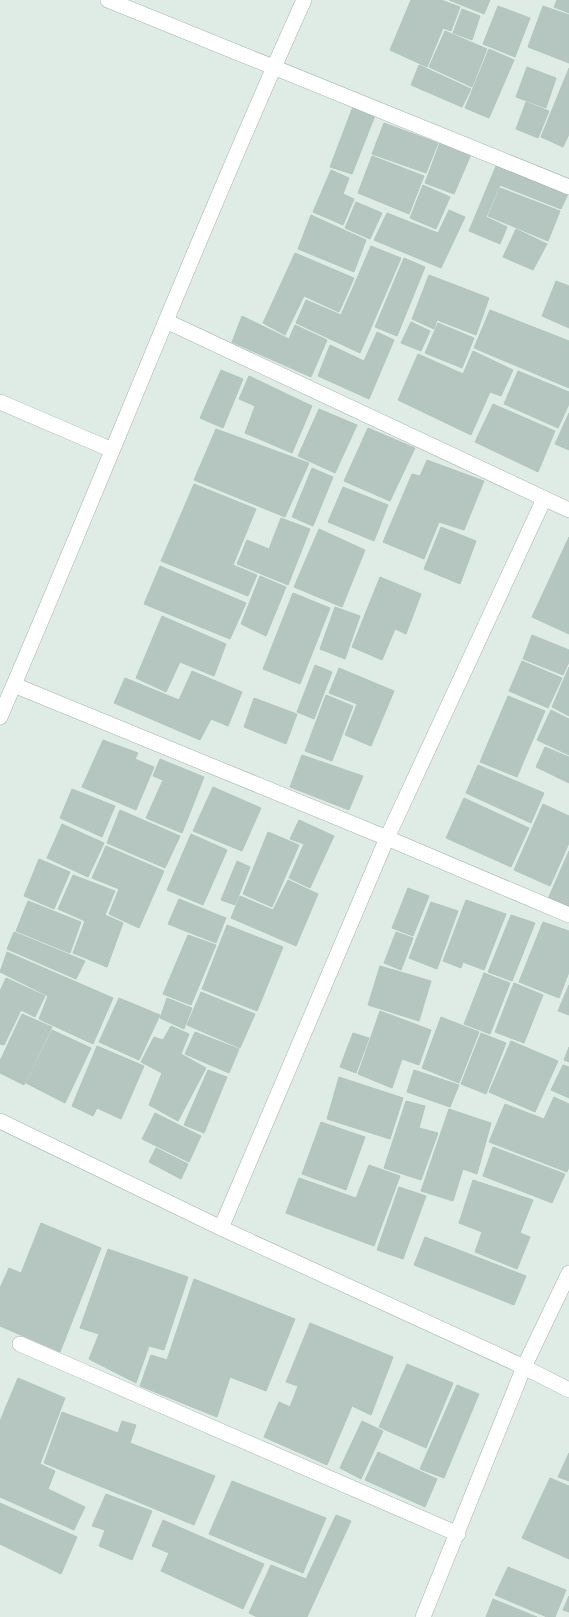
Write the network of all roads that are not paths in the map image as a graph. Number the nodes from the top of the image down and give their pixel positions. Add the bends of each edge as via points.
1 (108, 0) edge
2 (304, 0) edge
3 (274, 66) junction
4 (569, 187) edge
5 (166, 321) junction
6 (0, 402) edge
7 (112, 450) junction
8 (544, 499) junction
9 (569, 510) edge
10 (14, 686) junction
11 (0, 717) edge
12 (387, 838) junction
13 (569, 915) edge
14 (0, 1121) edge
15 (221, 1228) junction
16 (569, 1273) edge
17 (20, 1344) dead end
18 (524, 1368) junction
19 (569, 1390) edge
20 (458, 1534) junction
21 (423, 1617) edge

1 - 3 street
2 - 3 street
3 - 4 street
3 - 5 street
5 - 7 street
5 - 8 street
6 - 7 street
7 - 10 street
8 - 9 street
8 - 12 street
10 - 11 street
10 - 12 street
12 - 13 street
12 - 15 street
14 - 15 street
15 - 18 street
16 - 18 street
17 - 20 street
18 - 19 street
18 - 20 street
20 - 21 street

